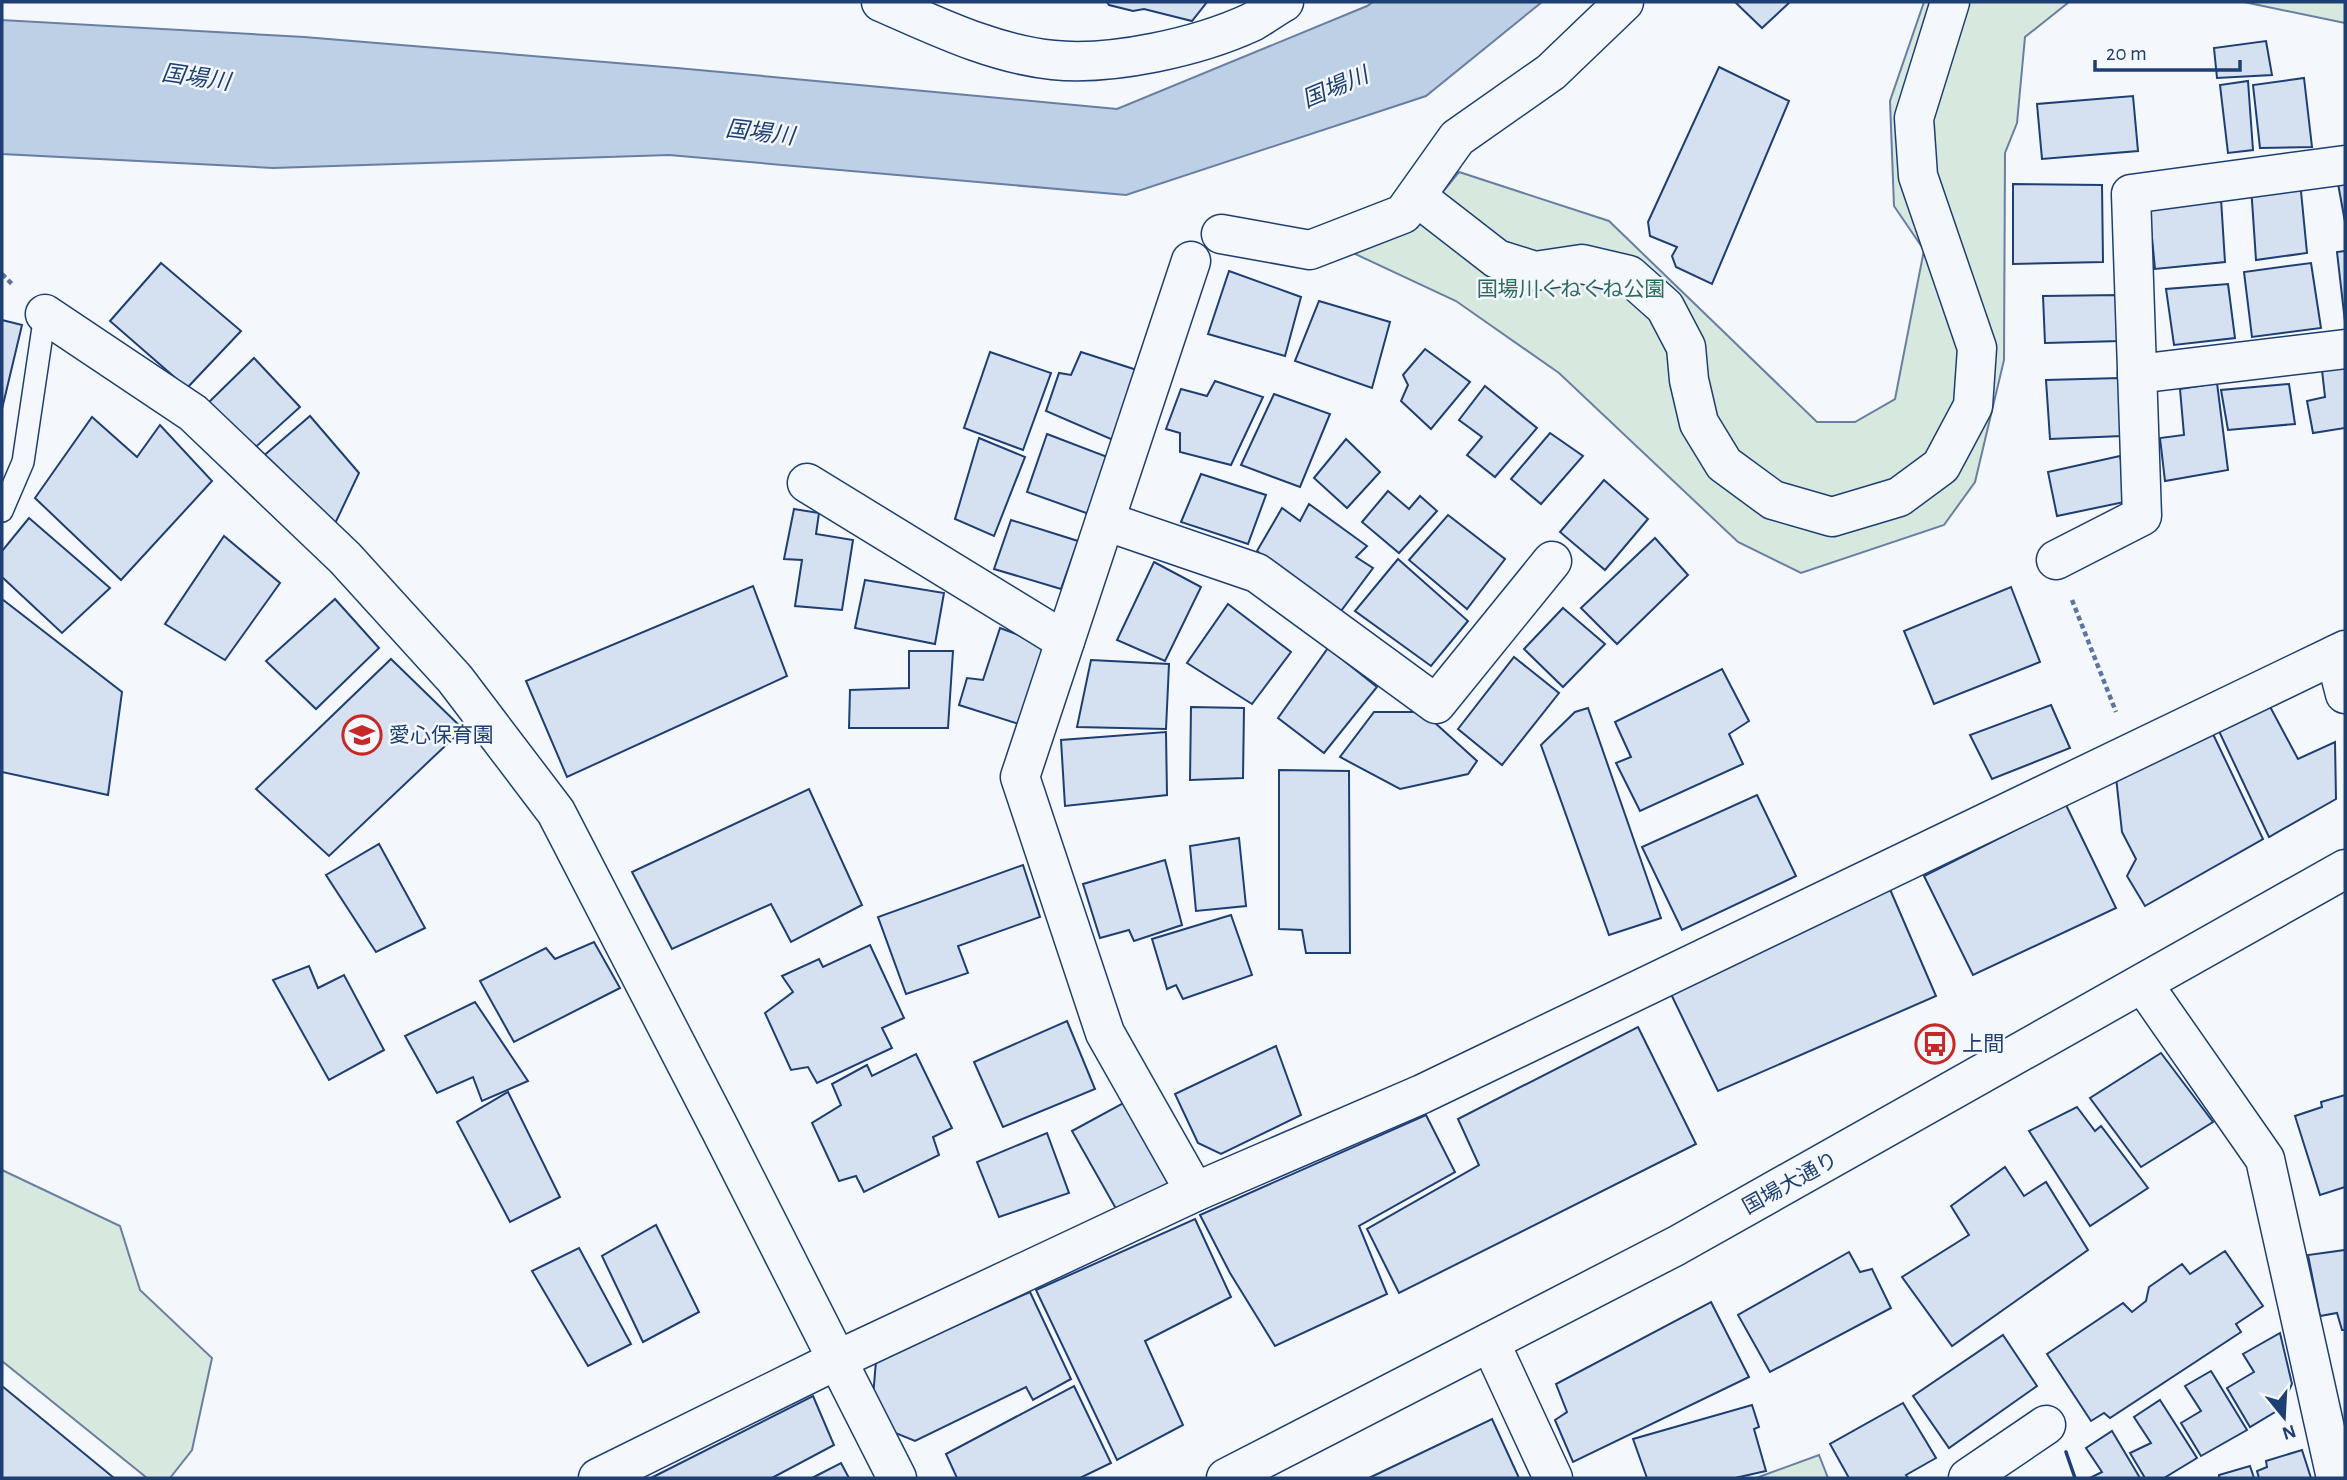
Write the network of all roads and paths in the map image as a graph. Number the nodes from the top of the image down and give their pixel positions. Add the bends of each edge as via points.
1 (881, 2) edge
2 (1284, 2) edge
3 (1624, 2) edge
4 (1950, 2) edge
5 (2345, 166) edge
6 (1430, 207) dead end
7 (1220, 234) dead end
8 (1191, 261) dead end
9 (45, 314) joint
10 (2345, 349) edge
11 (2137, 374) junction
12 (807, 483) dead end
13 (2, 511) edge
14 (1105, 521) junction
15 (2056, 560) joint
16 (1552, 561) dead end
17 (1065, 641) junction
18 (2340, 653) edge
19 (2345, 694) edge
20 (2132, 752) junction
21 (2345, 869) edge
22 (2143, 984) junction
23 (1195, 1192) junction
24 (1490, 1342) junction
25 (835, 1360) junction
26 (2046, 1425) dead end
27 (598, 1478) edge
28 (897, 1478) edge
29 (1226, 1478) edge
30 (1553, 1478) edge
31 (1968, 1478) edge
32 (2336, 1478) edge

1 - 2 main road via 961,36 1008,50 1052,60 1089,61 1181,47 1252,22
3 - 7 main road via 1551,72 1457,138 1403,214 1310,250
4 - 6 main road via 1914,118 1918,176 1977,348 1973,406 1941,466 1899,497 1832,517 1773,500 1724,464 1699,423 1686,347 1665,307 1629,275 1582,264 1535,271 1497,259
5 - 11 main road via 2131,194
8 - 14 main road
9 - 13 lane via 23,462
9 - 25 main road via 193,413 345,558 455,679 556,812
10 - 11 main road
11 - 15 main road via 2142,516
12 - 17 main road
14 - 16 main road via 1257,572 1436,704
14 - 17 main road
15 - 20 path
17 - 23 main road via 1020,777 1105,1033
18 - 19 main road
18 - 20 main road
20 - 23 main road via 1422,1094
21 - 22 main road, 国場大通り
22 - 24 main road, 国場大通り via 1676,1246
22 - 32 main road via 2265,1158
23 - 25 main road
24 - 29 main road, 国場大通り
24 - 30 main road
25 - 27 main road
25 - 28 main road
26 - 31 main road

